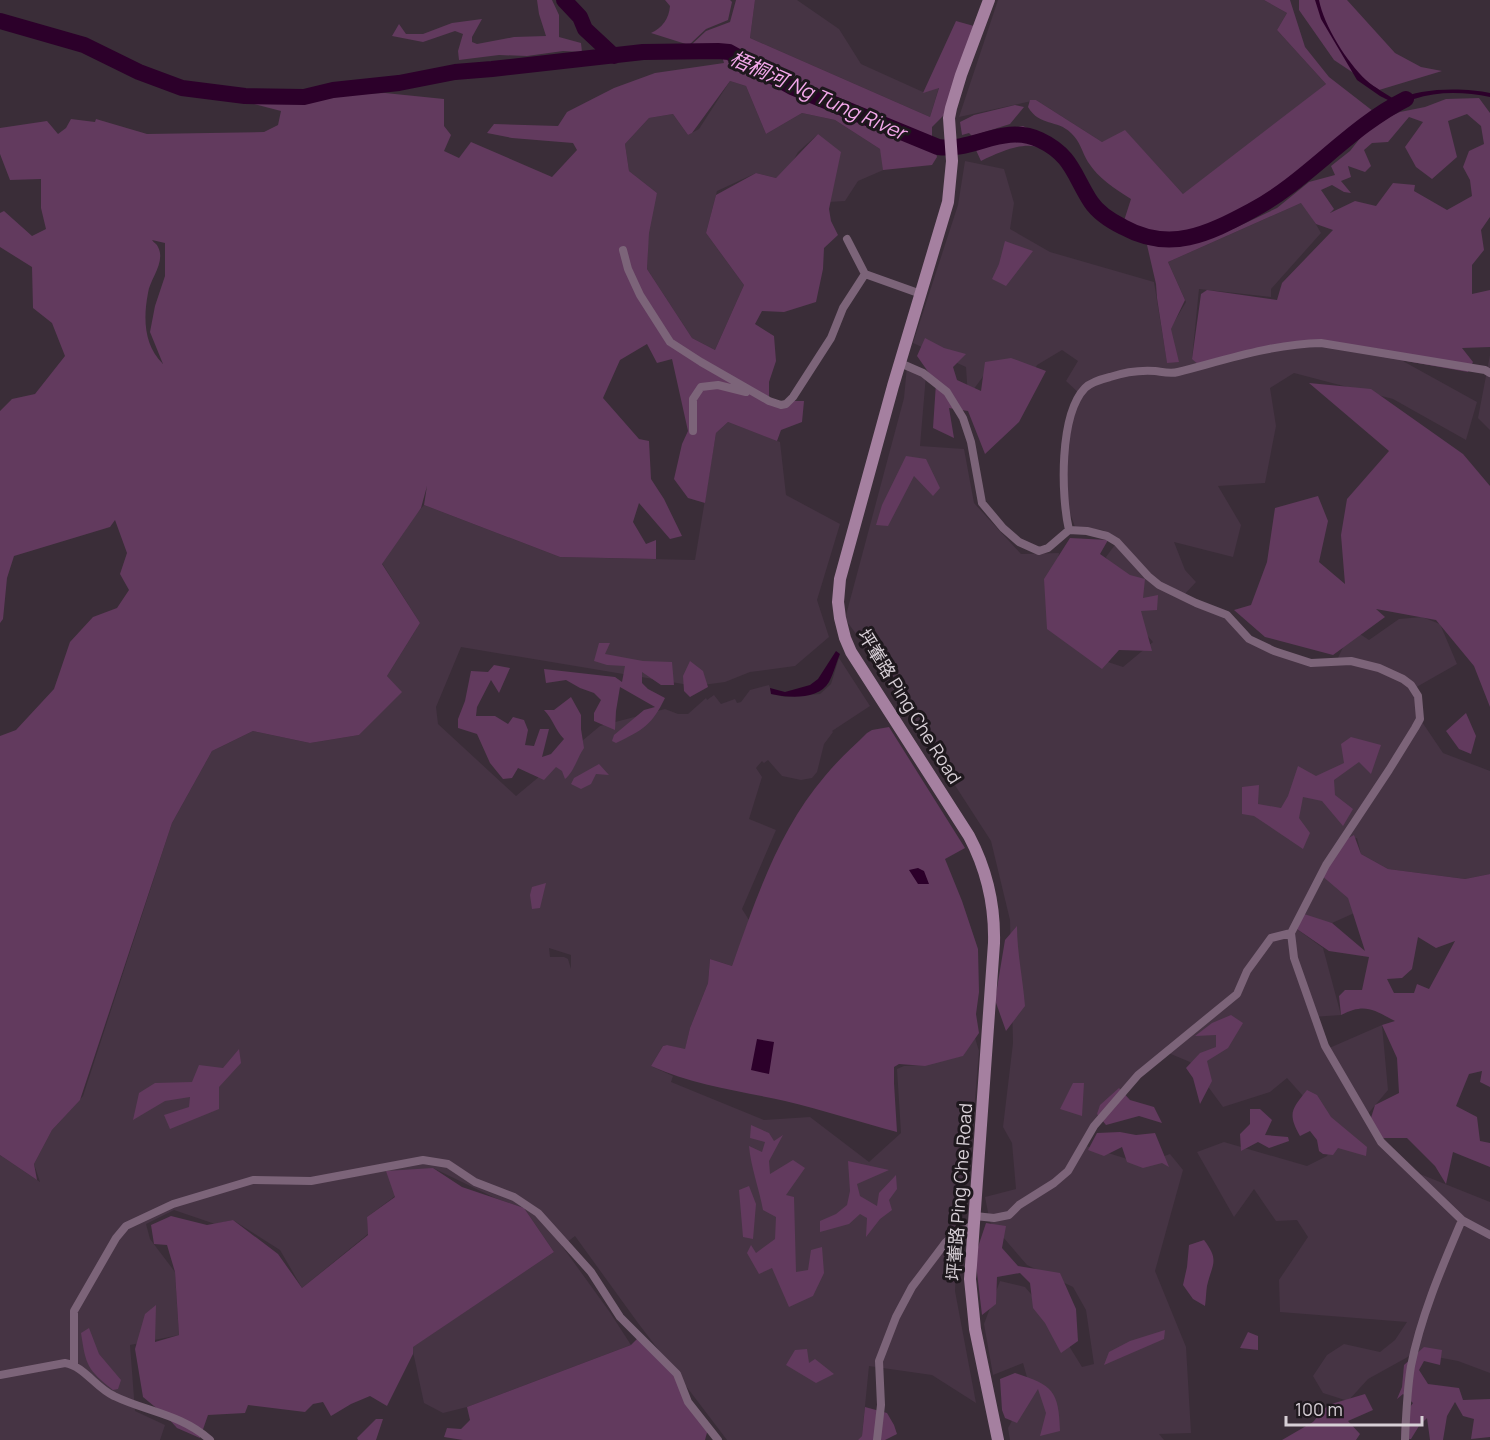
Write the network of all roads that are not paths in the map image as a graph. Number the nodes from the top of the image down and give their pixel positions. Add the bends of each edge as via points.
1 (989, 0) edge
2 (847, 239) dead end
3 (623, 250) dead end
4 (865, 274) junction
5 (921, 294) junction
6 (900, 363) junction
7 (1490, 373) edge
8 (755, 394) junction
9 (693, 431) dead end
10 (1069, 530) junction
11 (1291, 933) junction
12 (974, 1220) junction
13 (1462, 1220) junction
14 (1490, 1235) edge
15 (74, 1365) junction
16 (0, 1375) edge
17 (210, 1440) edge
18 (718, 1440) edge
19 (877, 1440) edge
20 (998, 1440) edge
21 (1405, 1440) edge

1 - 5 street, 坪輋路 Ping Che Road via 951,108 948,202
2 - 4 street
3 - 8 street via 640,295 670,342
4 - 5 street
4 - 8 street via 793,397 786,404 776,404
5 - 6 street, 坪輋路 Ping Che Road
6 - 10 street via 923,373 947,392 963,418 971,442 982,503 1003,528 1019,542 1039,551
6 - 12 street, 坪輋路 Ping Che Road via 843,569 839,609 852,652 969,836 990,892 994,943
7 - 10 street via 1321,343 1300,343 1172,373 1132,371 1090,384 1067,431 1062,490
8 - 9 street via 718,384 701,387 693,399
10 - 11 street via 1087,531 1118,542 1159,585 1227,615 1249,639 1274,651 1311,663 1351,661 1379,668 1403,679 1418,696 1420,719 1326,865
11 - 12 street via 1271,938 1247,970 1237,994 1138,1075 1094,1126 1068,1171 1009,1215
11 - 13 street via 1294,958 1325,1046 1381,1142
12 - 19 street via 946,1242 912,1287 896,1317 879,1361 881,1405
12 - 20 street, 坪輋路 Ping Che Road via 970,1279 975,1329
13 - 14 street
13 - 21 street via 1424,1318 1411,1366
15 - 16 street via 65,1363
15 - 17 street via 114,1397 169,1415
15 - 18 street via 74,1311 126,1226 173,1204 246,1182 311,1181 423,1160 448,1164 538,1213 591,1272 620,1317 677,1374 688,1402

